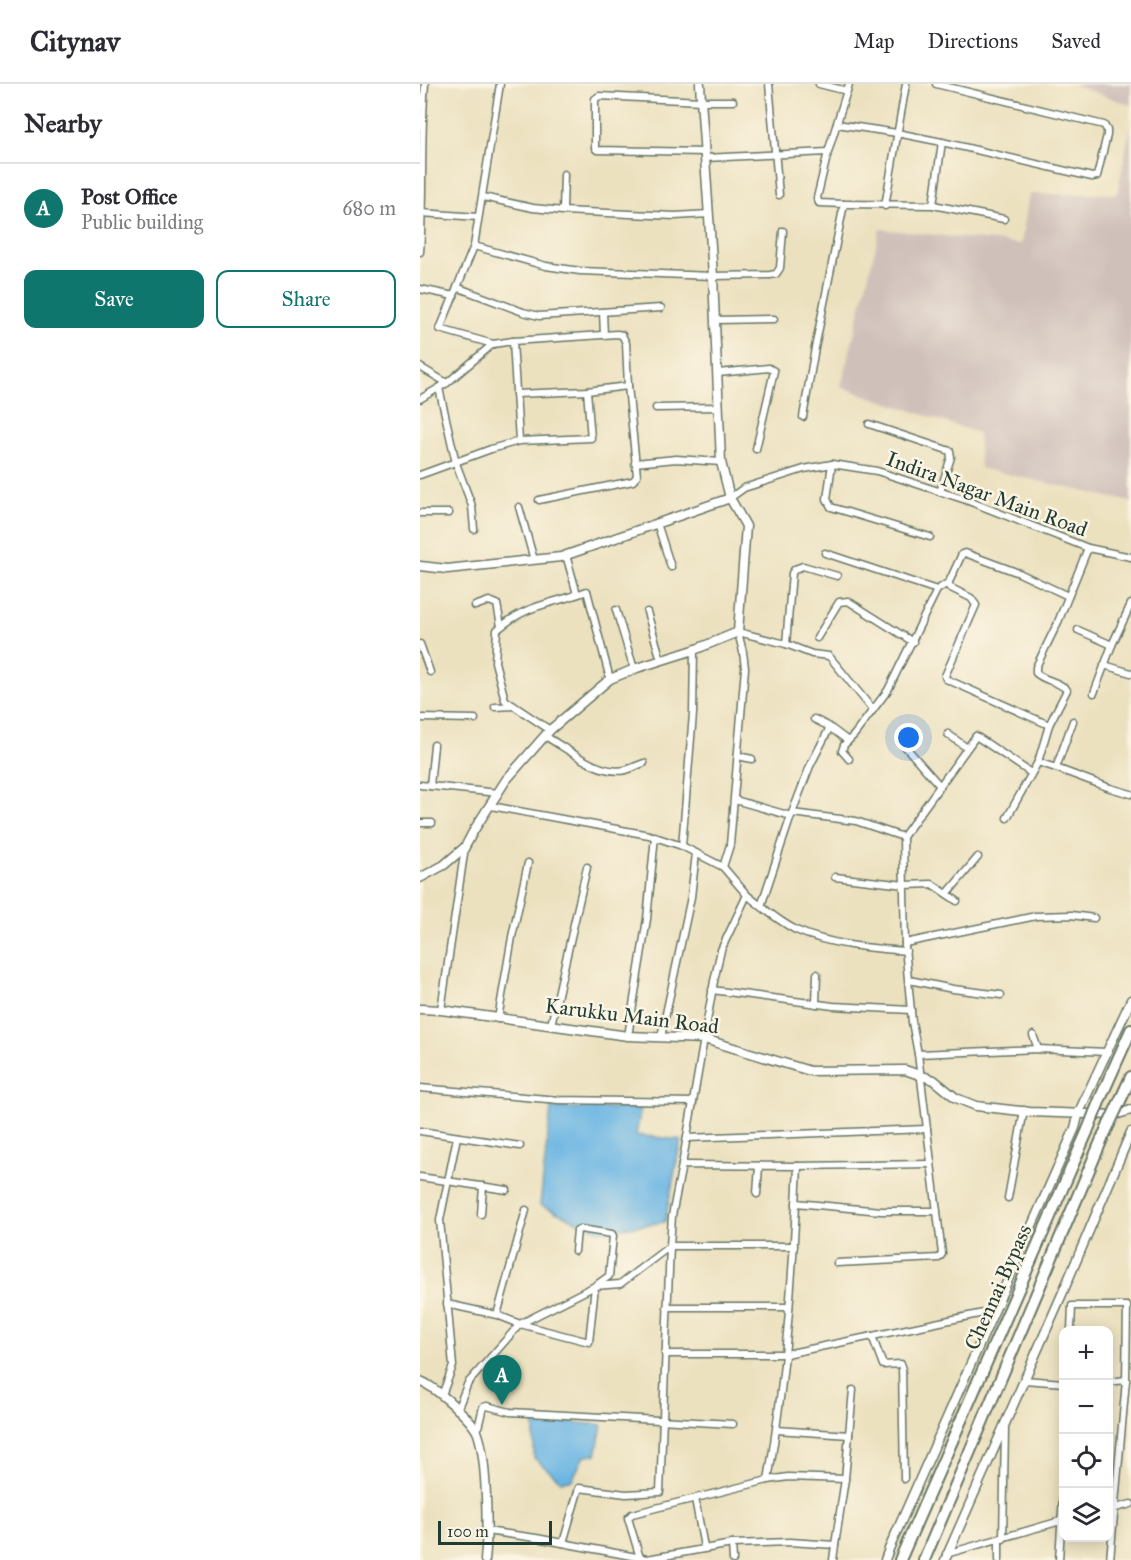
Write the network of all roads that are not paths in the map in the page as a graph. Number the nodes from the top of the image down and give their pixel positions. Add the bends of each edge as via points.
1 (425, 84) edge
2 (500, 84) edge
3 (700, 84) edge
4 (769, 84) edge
5 (819, 84) edge
6 (906, 84) edge
7 (936, 84) edge
8 (848, 88) edge
9 (702, 101) junction
10 (733, 101) dead end
11 (837, 124) junction
12 (897, 133) junction
13 (942, 142) junction
14 (828, 152) junction
15 (776, 153) junction
16 (705, 155) junction
17 (564, 174) dead end
18 (779, 195) dead end
19 (483, 197) junction
20 (844, 204) junction
21 (933, 205) junction
22 (885, 206) junction
23 (563, 211) junction
24 (422, 213) edge
25 (709, 214) junction
26 (478, 217) junction
27 (1004, 219) dead end
28 (783, 231) dead end
29 (474, 246) junction
30 (420, 252) edge
31 (713, 276) junction
32 (459, 288) junction
33 (420, 289) edge
34 (454, 296) junction
35 (661, 308) dead end
36 (603, 312) junction
37 (774, 319) dead end
38 (715, 320) junction
39 (604, 335) junction
40 (513, 341) junction
41 (493, 344) junction
42 (420, 367) edge
43 (717, 373) junction
44 (447, 383) junction
45 (628, 386) junction
46 (439, 388) junction
47 (587, 391) junction
48 (516, 394) junction
49 (420, 399) edge
50 (719, 407) junction
51 (656, 408) dead end
52 (803, 417) dead end
53 (869, 424) dead end
54 (519, 441) junction
55 (756, 449) dead end
56 (722, 462) junction
57 (456, 463) junction
58 (635, 463) junction
59 (831, 464) junction
60 (420, 475) edge
61 (940, 492) junction
62 (730, 498) junction
63 (539, 500) dead end
64 (519, 507) dead end
65 (420, 513) edge
66 (449, 513) dead end
67 (657, 523) junction
68 (474, 529) dead end
69 (930, 537) dead end
70 (1088, 548) junction
71 (825, 554) dead end
72 (566, 555) junction
73 (1131, 557) edge
74 (534, 560) junction
75 (420, 566) edge
76 (671, 567) dead end
77 (837, 576) dead end
78 (949, 582) junction
79 (938, 590) junction
80 (578, 594) junction
81 (1068, 596) junction
82 (1131, 604) edge
83 (475, 606) dead end
84 (616, 610) dead end
85 (647, 612) dead end
86 (501, 626) junction
87 (1078, 630) dead end
88 (738, 632) junction
89 (817, 638) dead end
90 (913, 642) junction
91 (420, 644) edge
92 (786, 644) junction
93 (1112, 645) junction
94 (694, 650) junction
95 (661, 660) junction
96 (1104, 665) junction
97 (634, 669) junction
98 (430, 672) dead end
99 (1131, 673) edge
100 (610, 679) junction
101 (1094, 693) dead end
102 (514, 706) junction
103 (495, 707) dead end
104 (873, 710) junction
105 (420, 718) edge
106 (475, 719) dead end
107 (814, 719) dead end
108 (1072, 720) dead end
109 (1049, 725) junction
110 (829, 729) junction
111 (548, 733) junction
112 (948, 734) dead end
113 (848, 741) junction
114 (903, 744) dead end
115 (434, 745) dead end
116 (967, 748) junction
117 (738, 756) junction
118 (752, 759) dead end
119 (849, 759) dead end
120 (1038, 762) junction
121 (644, 763) dead end
122 (1056, 768) junction
123 (1031, 772) junction
124 (420, 785) edge
125 (430, 786) junction
126 (940, 786) junction
127 (498, 793) junction
128 (1131, 794) edge
129 (735, 801) junction
130 (491, 806) junction
131 (792, 814) junction
132 (1007, 818) dead end
133 (432, 822) dead end
134 (420, 823) edge
135 (655, 836) junction
136 (903, 837) junction
137 (682, 846) junction
138 (465, 847) junction
139 (696, 853) junction
140 (978, 857) dead end
141 (528, 863) dead end
142 (587, 867) dead end
143 (723, 867) junction
144 (835, 877) dead end
145 (420, 878) edge
146 (905, 885) junction
147 (947, 894) junction
148 (747, 895) junction
149 (957, 901) dead end
150 (761, 906) junction
151 (1094, 918) dead end
152 (906, 947) junction
153 (817, 974) dead end
154 (909, 980) junction
155 (712, 990) junction
156 (1001, 994) dead end
157 (1131, 1000) edge
158 (816, 1004) junction
159 (420, 1009) edge
160 (441, 1010) junction
161 (911, 1010) junction
162 (498, 1019) junction
163 (551, 1025) junction
164 (1131, 1030) edge
165 (1033, 1035) dead end
166 (628, 1036) junction
167 (661, 1037) junction
168 (704, 1039) junction
169 (1038, 1049) junction
170 (1107, 1052) junction
171 (918, 1054) junction
172 (920, 1075) junction
173 (1131, 1077) edge
174 (420, 1088) edge
175 (693, 1102) junction
176 (1024, 1110) junction
177 (1131, 1110) edge
178 (1079, 1112) junction
179 (927, 1129) junction
180 (420, 1131) edge
181 (1131, 1132) edge
182 (457, 1137) junction
183 (687, 1138) junction
184 (520, 1146) dead end
185 (930, 1164) junction
186 (682, 1165) junction
187 (759, 1166) junction
188 (798, 1166) junction
189 (420, 1177) edge
190 (448, 1181) junction
191 (483, 1186) junction
192 (507, 1190) dead end
193 (757, 1194) dead end
194 (1008, 1198) dead end
195 (796, 1203) junction
196 (525, 1209) dead end
197 (937, 1211) junction
198 (481, 1214) dead end
199 (669, 1246) junction
200 (794, 1246) junction
201 (575, 1251) dead end
202 (837, 1263) dead end
203 (595, 1286) junction
204 (447, 1304) junction
205 (1129, 1306) edge
206 (667, 1307) junction
207 (789, 1307) junction
208 (993, 1311) junction
209 (497, 1315) junction
210 (520, 1324) junction
211 (1071, 1326) edge
212 (872, 1336) junction
213 (665, 1354) junction
214 (786, 1354) junction
215 (1024, 1380) junction
216 (1126, 1380) junction
217 (420, 1381) edge
218 (1113, 1381) edge
219 (1059, 1383) edge
220 (854, 1390) dead end
221 (442, 1395) junction
222 (457, 1410) junction
223 (663, 1419) junction
224 (1005, 1423) junction
225 (733, 1424) dead end
226 (777, 1430) junction
227 (477, 1432) junction
228 (849, 1435) junction
229 (845, 1479) junction
230 (904, 1479) dead end
231 (768, 1480) junction
232 (1113, 1493) edge
233 (694, 1498) junction
234 (1131, 1504) edge
235 (1113, 1509) edge
236 (1059, 1522) edge
237 (486, 1531) junction
238 (1001, 1540) junction
239 (1060, 1542) edge
240 (1110, 1542) edge
241 (563, 1543) junction
242 (732, 1544) junction
243 (835, 1545) junction
244 (704, 1547) junction
245 (640, 1558) junction
246 (946, 1558) edge
247 (485, 1560) edge
248 (732, 1560) edge
249 (833, 1560) edge
250 (885, 1560) edge
251 (900, 1560) edge
252 (924, 1560) edge
253 (999, 1560) edge
254 (1059, 1560) edge
255 (1110, 1560) edge

1 - 24 street via 420,116
2 - 19 street
3 - 9 street
4 - 15 street
5 - 8 street
6 - 12 street
7 - 13 street via 1104,125 1107,135 1095,177
8 - 11 street
9 - 10 street
9 - 16 street
9 - 16 street via 596,96 595,148 696,150
11 - 12 street
11 - 14 street
12 - 13 street
12 - 22 street
13 - 21 street
14 - 15 street
14 - 20 street via 817,198 819,203
15 - 16 street
15 - 18 street
16 - 25 street
17 - 23 street
19 - 23 street
19 - 26 street
20 - 22 street
20 - 52 street
21 - 22 street
21 - 27 street
23 - 25 street
24 - 26 street
24 - 30 street
25 - 31 street
26 - 29 street
28 - 31 street via 776,274
29 - 31 street via 572,270
29 - 32 street
31 - 38 street
32 - 34 street
32 - 36 street via 539,316
33 - 34 street
34 - 41 street via 440,329
35 - 36 street
36 - 39 street
37 - 38 street
38 - 43 street
39 - 40 street
39 - 45 street via 624,338
40 - 41 street
40 - 48 street
41 - 44 street
42 - 44 street
43 - 50 street
43 - 55 street via 769,368 774,371
44 - 46 street
45 - 47 street
45 - 58 street
46 - 49 street
46 - 57 street
47 - 48 street
47 - 54 street via 591,438
48 - 54 street
50 - 51 street
50 - 56 street
53 - 61 street via 950,451
54 - 57 street
56 - 58 street via 676,459
56 - 62 street
57 - 60 street
57 - 68 street via 472,506
58 - 63 street via 637,476 626,484
59 - 61 street, Indira Nagar Main Road via 877,471
59 - 62 street, Indira Nagar Main Road via 744,488
59 - 69 street via 827,499 831,507
61 - 70 street, Indira Nagar Main Road
62 - 67 street
62 - 88 street via 746,526
64 - 74 street
65 - 66 street
67 - 72 street
67 - 76 street
70 - 73 street, Indira Nagar Main Road
70 - 81 street
71 - 79 street
72 - 74 street
72 - 80 street
74 - 75 street via 447,568
77 - 92 street via 803,566 795,568
78 - 79 street
78 - 81 street via 965,554
78 - 109 street via 949,587 971,598 976,605 946,679
79 - 90 street
80 - 86 street via 536,605
80 - 100 street via 587,591
81 - 109 street via 1036,667 1039,676 1067,688
82 - 93 street
83 - 86 street via 489,601 497,604
84 - 97 street
85 - 95 street
86 - 102 street via 497,630 495,662 505,700
87 - 93 street
88 - 92 street
88 - 94 street
88 - 117 street via 745,668
89 - 90 street via 839,602 848,601
90 - 104 street
91 - 98 street
92 - 104 street via 829,656
93 - 96 street
94 - 95 street
94 - 137 street
95 - 97 street
96 - 99 street
96 - 101 street
97 - 100 street
100 - 111 street
102 - 103 street
102 - 111 street
104 - 113 street
105 - 106 street
107 - 110 street
108 - 122 street
109 - 120 street
110 - 113 street
110 - 131 street
111 - 121 street via 594,765 608,770 625,770
111 - 127 street
112 - 116 street
113 - 119 street via 842,751
114 - 126 street
115 - 125 street
116 - 123 street via 976,736
116 - 126 street
117 - 118 street
117 - 129 street
120 - 122 street
120 - 123 street
122 - 128 street
123 - 132 street
124 - 125 street
125 - 127 street
126 - 136 street
127 - 130 street
129 - 131 street
129 - 143 street
130 - 135 street
130 - 138 street
131 - 136 street via 856,821
131 - 150 street
133 - 134 street
135 - 137 street
135 - 166 street via 647,919
136 - 146 street
137 - 139 street
138 - 145 street
138 - 160 street
139 - 143 street
139 - 167 street via 691,897
140 - 147 street
141 - 162 street
142 - 163 street
143 - 148 street
144 - 146 street
146 - 147 street via 932,884
146 - 152 street
147 - 149 street
148 - 150 street
148 - 155 street via 722,950
150 - 152 street via 796,930 817,937 868,948
151 - 152 street via 1036,916
152 - 154 street
153 - 158 street
154 - 156 street
154 - 161 street
155 - 158 street
155 - 168 street
157 - 170 street
158 - 161 street
159 - 160 street, Karukku Main Road
160 - 162 street, Karukku Main Road
161 - 171 street
162 - 163 street, Karukku Main Road
163 - 166 street, Karukku Main Road
164 - 251 highway, Chennai Bypass, bridge
165 - 169 street
166 - 167 street, Karukku Main Road
167 - 168 street, Karukku Main Road
168 - 172 street, Karukku Main Road via 810,1071 905,1070
168 - 175 street
169 - 170 street
169 - 171 street
170 - 178 street
171 - 172 street
172 - 176 street, Karukku Main Road via 976,1106
172 - 179 street
173 - 252 highway, Chennai Bypass, bridge
174 - 175 street via 559,1100
175 - 183 street
176 - 178 street, Karukku Main Road
176 - 194 street
177 - 178 street, Karukku Main Road via 1114,1115
178 - 208 street
179 - 183 street
179 - 185 street
180 - 182 street
181 - 215 street
182 - 184 street
182 - 190 street
183 - 186 street
185 - 188 street
185 - 197 street
186 - 187 street
186 - 199 street
187 - 188 street
187 - 193 street
188 - 195 street
189 - 190 street
190 - 191 street
190 - 204 street via 440,1220
191 - 192 street
191 - 198 street
195 - 197 street via 881,1211
195 - 200 street
196 - 209 street
197 - 202 street via 942,1254 939,1258
199 - 200 street
199 - 203 street via 620,1284
199 - 206 street
200 - 207 street
201 - 203 street via 580,1228 612,1234 609,1276
203 - 210 street
203 - 210 street via 589,1342
204 - 209 street
204 - 221 street via 453,1366
205 - 211 street via 1072,1306
205 - 216 street
206 - 207 street
206 - 213 street
207 - 214 street
208 - 212 street
208 - 250 street
209 - 210 street
210 - 222 street via 468,1383
212 - 214 street
212 - 230 street via 883,1365 902,1366
213 - 214 street
213 - 223 street
214 - 226 street
215 - 219 street
215 - 224 street
216 - 218 street
216 - 232 street
217 - 221 street
220 - 228 street
221 - 222 street
222 - 227 street
223 - 225 street
223 - 227 street via 510,1412 487,1406 483,1407
223 - 241 street via 660,1492 626,1494 579,1488
224 - 238 street
224 - 246 street
226 - 228 street
226 - 231 street
227 - 237 street via 482,1452
228 - 229 street
229 - 231 street
229 - 243 street
231 - 233 street
233 - 244 street
233 - 245 street via 628,1518
234 - 235 street
236 - 238 street
237 - 241 street
237 - 247 street
238 - 246 street
238 - 253 street
239 - 254 street
240 - 255 street
241 - 245 street
242 - 243 street
242 - 244 street
242 - 248 street
243 - 249 street
244 - 245 street via 660,1558

